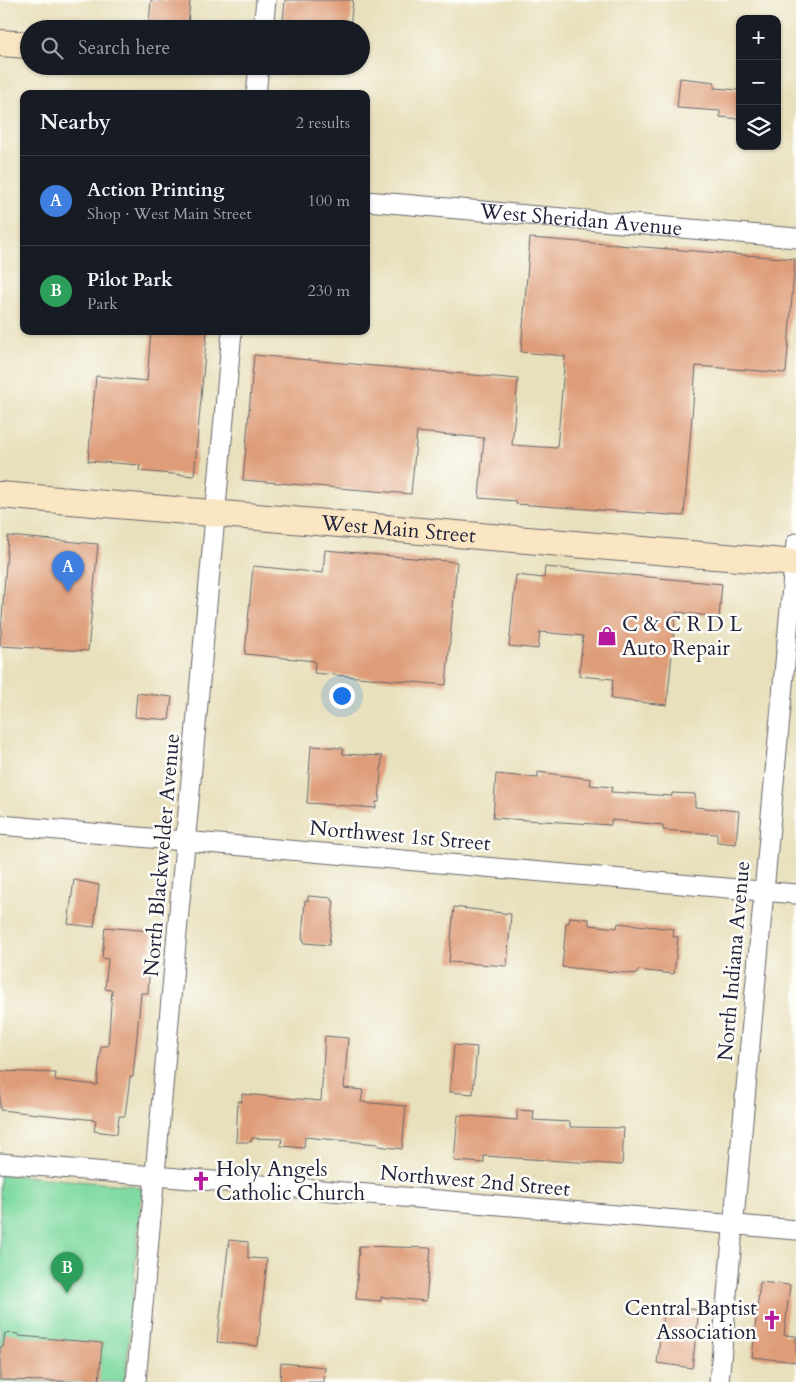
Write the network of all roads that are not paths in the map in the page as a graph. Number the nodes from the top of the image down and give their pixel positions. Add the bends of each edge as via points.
1 (266, 0) edge
2 (264, 20) edge
3 (0, 43) edge
4 (20, 44) edge
5 (258, 75) edge
6 (256, 90) edge
7 (370, 201) edge
8 (796, 238) edge
9 (232, 335) edge
10 (0, 495) edge
11 (216, 514) junction
12 (795, 556) edge
13 (0, 825) edge
14 (185, 840) junction
15 (763, 891) junction
16 (796, 894) edge
17 (0, 1163) edge
18 (156, 1177) junction
19 (733, 1225) junction
20 (796, 1230) edge
21 (136, 1382) edge
22 (719, 1382) edge

1 - 2 street
3 - 4 main road
5 - 6 street
7 - 8 street, West Sheridan Avenue
9 - 11 street, North Blackwelder Avenue
10 - 11 main road, West Main Street
11 - 12 main road, West Main Street
11 - 14 street, North Blackwelder Avenue
12 - 15 street, North Indiana Avenue
13 - 14 street, Northwest 1st Street
14 - 15 street, Northwest 1st Street
14 - 18 street, North Blackwelder Avenue
15 - 16 street, Northwest 1st Street
15 - 19 street, North Indiana Avenue
17 - 18 street, Northwest 2nd Street
18 - 19 street, Northwest 2nd Street
18 - 21 street, North Blackwelder Avenue
19 - 20 street, Northwest 2nd Street
19 - 22 street, North Indiana Avenue

